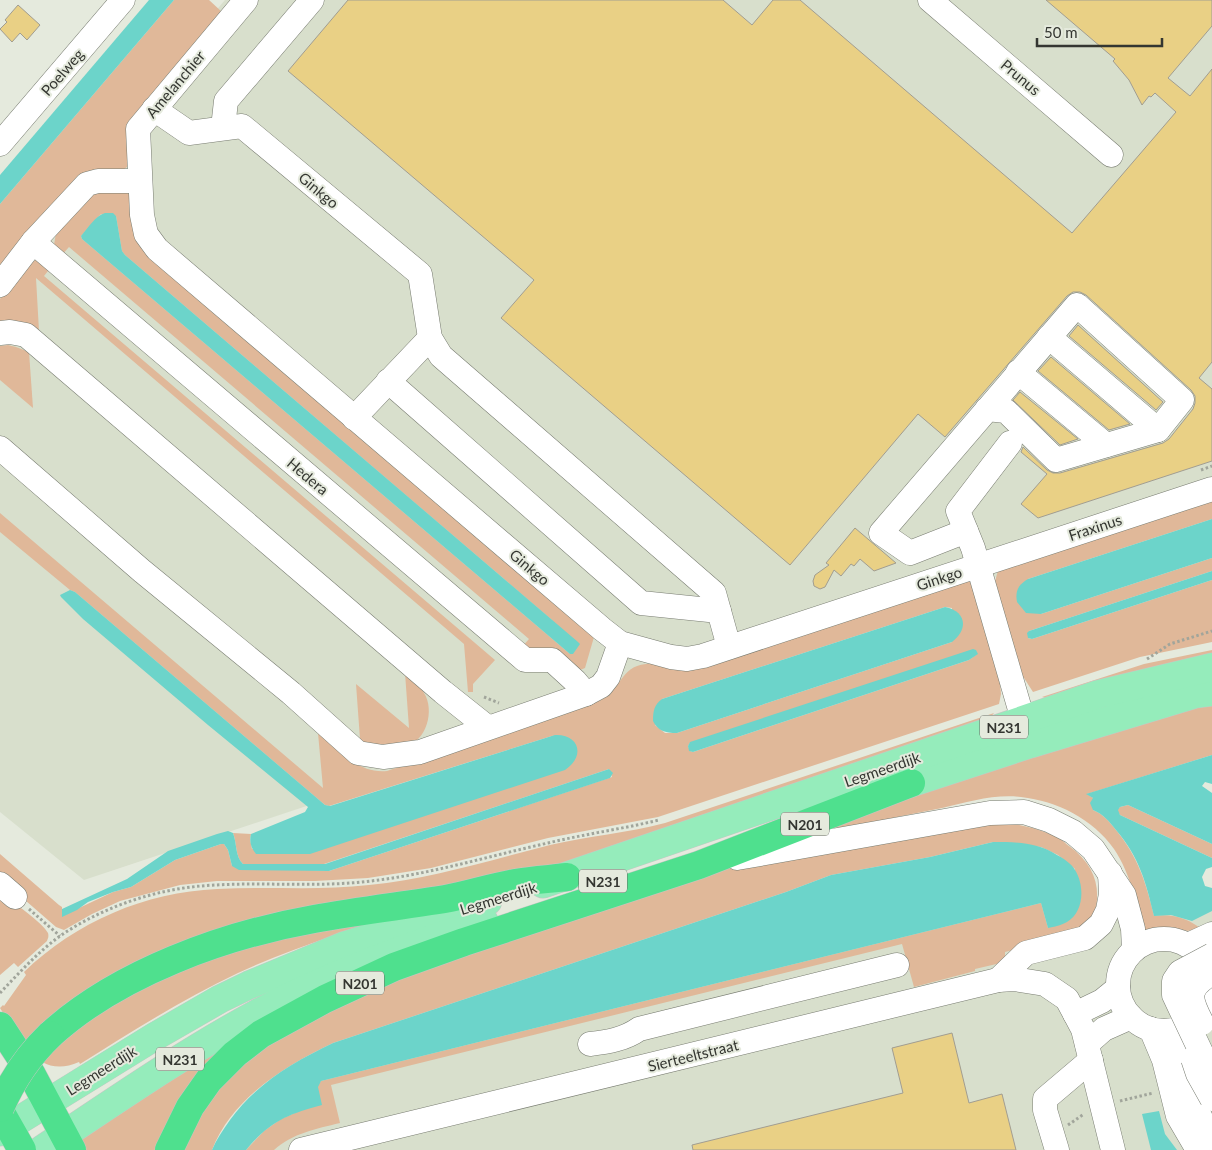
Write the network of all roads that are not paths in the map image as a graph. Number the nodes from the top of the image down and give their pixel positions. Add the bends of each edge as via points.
1 (123, 0) edge
2 (246, 0) edge
3 (312, 0) edge
4 (930, 0) edge
5 (154, 109) junction
6 (223, 128) junction
7 (0, 144) edge
8 (1111, 155) dead end
9 (140, 181) junction
10 (33, 242) junction
11 (0, 285) edge
12 (0, 333) edge
13 (1049, 337) junction
14 (430, 338) junction
15 (1018, 372) junction
16 (388, 381) junction
17 (987, 409) junction
18 (354, 418) junction
19 (1158, 430) junction
20 (1010, 443) dead end
21 (1106, 446) junction
22 (0, 448) edge
23 (1212, 489) edge
24 (966, 531) junction
25 (978, 565) junction
26 (719, 611) junction
27 (620, 642) junction
28 (729, 648) junction
29 (1212, 667) edge
30 (1212, 692) edge
31 (586, 694) junction
32 (487, 727) junction
33 (1026, 732) junction
34 (911, 783) junction
35 (699, 865) junction
36 (1110, 873) junction
37 (567, 876) junction
38 (1212, 934) edge
39 (1188, 945) junction
40 (1134, 949) junction
41 (1212, 955) edge
42 (897, 965) dead end
43 (1212, 973) edge
44 (998, 980) junction
45 (1118, 988) junction
46 (1210, 1000) edge
47 (1075, 1014) junction
48 (1182, 1022) junction
49 (1141, 1023) junction
50 (0, 1026) edge
51 (1211, 1034) edge
52 (1089, 1052) junction
53 (1183, 1064) junction
54 (1212, 1072) edge
55 (597, 1078) junction
56 (1212, 1099) edge
57 (47, 1103) junction
58 (6, 1125) edge
59 (1212, 1138) edge
60 (1054, 1140) edge
61 (68, 1142) edge
62 (42, 1150) edge
63 (169, 1150) edge
64 (301, 1150) edge
65 (1113, 1150) edge
66 (1198, 1150) edge

1 - 7 street, Poelweg
2 - 5 street, Amelanchier
3 - 6 street via 226,101
4 - 8 street, Prunus
5 - 6 street, Ginkgo via 189,133
5 - 9 street, Amelanchier via 138,129
6 - 14 street, Ginkgo via 242,126 420,274
9 - 10 street via 87,184
9 - 18 street, Ginkgo via 146,234 157,249
10 - 11 street
10 - 31 street, Hedera via 525,660 552,660
12 - 32 street via 26,335
13 - 15 street
13 - 19 street
13 - 19 street via 1077,305 1182,400
14 - 16 street
14 - 26 street, Ginkgo via 441,356 714,593
15 - 17 street
15 - 21 street
16 - 18 street
16 - 26 street via 641,603
17 - 21 street via 1006,411 1056,460
17 - 24 street via 881,533 910,553
18 - 27 street, Ginkgo
19 - 21 street
20 - 24 street via 958,511
22 - 32 street via 358,753 383,758 420,752
23 - 25 street, Fraxinus
24 - 25 street
25 - 28 street, Ginkgo
25 - 33 street
26 - 28 street, Ginkgo
27 - 28 street, Ginkgo via 688,659
27 - 31 street via 608,677
29 - 33 main road, Legmeerdijk / N231 via 1099,694
30 - 33 main road, Legmeerdijk / N231
31 - 32 street
33 - 34 main road, Legmeerdijk / N231
33 - 37 main road, Legmeerdijk / N231
34 - 35 highway, N201
34 - 61 main road, Legmeerdijk / N231 via 872,792 447,934 300,992 187,1054
35 - 36 street via 990,813 1024,812 1073,832 1093,850
35 - 63 highway, N201 via 394,967 325,999 261,1034 208,1080 190,1107
36 - 40 street via 1124,895 1133,929
36 - 44 street via 1108,910 1100,924 1085,938 1026,954
37 - 57 main road, Legmeerdijk / N231 via 356,942 249,985 154,1037
37 - 58 highway, N231, bridge via 515,882 445,899 312,919 231,940 118,986 69,1018 27,1059 18,1072
38 - 39 street
39 - 40 street via 1175,939 1160,938
39 - 46 street via 1198,953 1208,970
40 - 45 street via 1124,960
41 - 48 street, bridge via 1180,972 1174,981 1174,995
42 - 55 street via 640,1029 628,1028 601,1034 590,1044
43 - 51 street, bridge via 1200,980 1192,991 1192,1003
44 - 47 street, Sierteeltstraat via 1045,984 1067,999
44 - 55 street, Sierteeltstraat
45 - 47 street via 1102,1001
45 - 49 street via 1124,1009
46 - 48 street via 1192,1022
47 - 52 street, Sierteeltstraat
48 - 49 street via 1171,1031
48 - 53 street via 1179,1044
48 - 54 street, bridge
48 - 56 street, bridge via 1198,1074
49 - 52 street via 1104,1029
49 - 66 street via 1164,1060 1178,1116
50 - 57 highway
51 - 53 street via 1202,1034
52 - 60 street via 1045,1099
52 - 65 street, Sierteeltstraat
53 - 59 street via 1191,1096
55 - 64 street, Sierteeltstraat
57 - 58 main road, Legmeerdijk / N231
57 - 61 highway
61 - 62 main road, Legmeerdijk / N231

